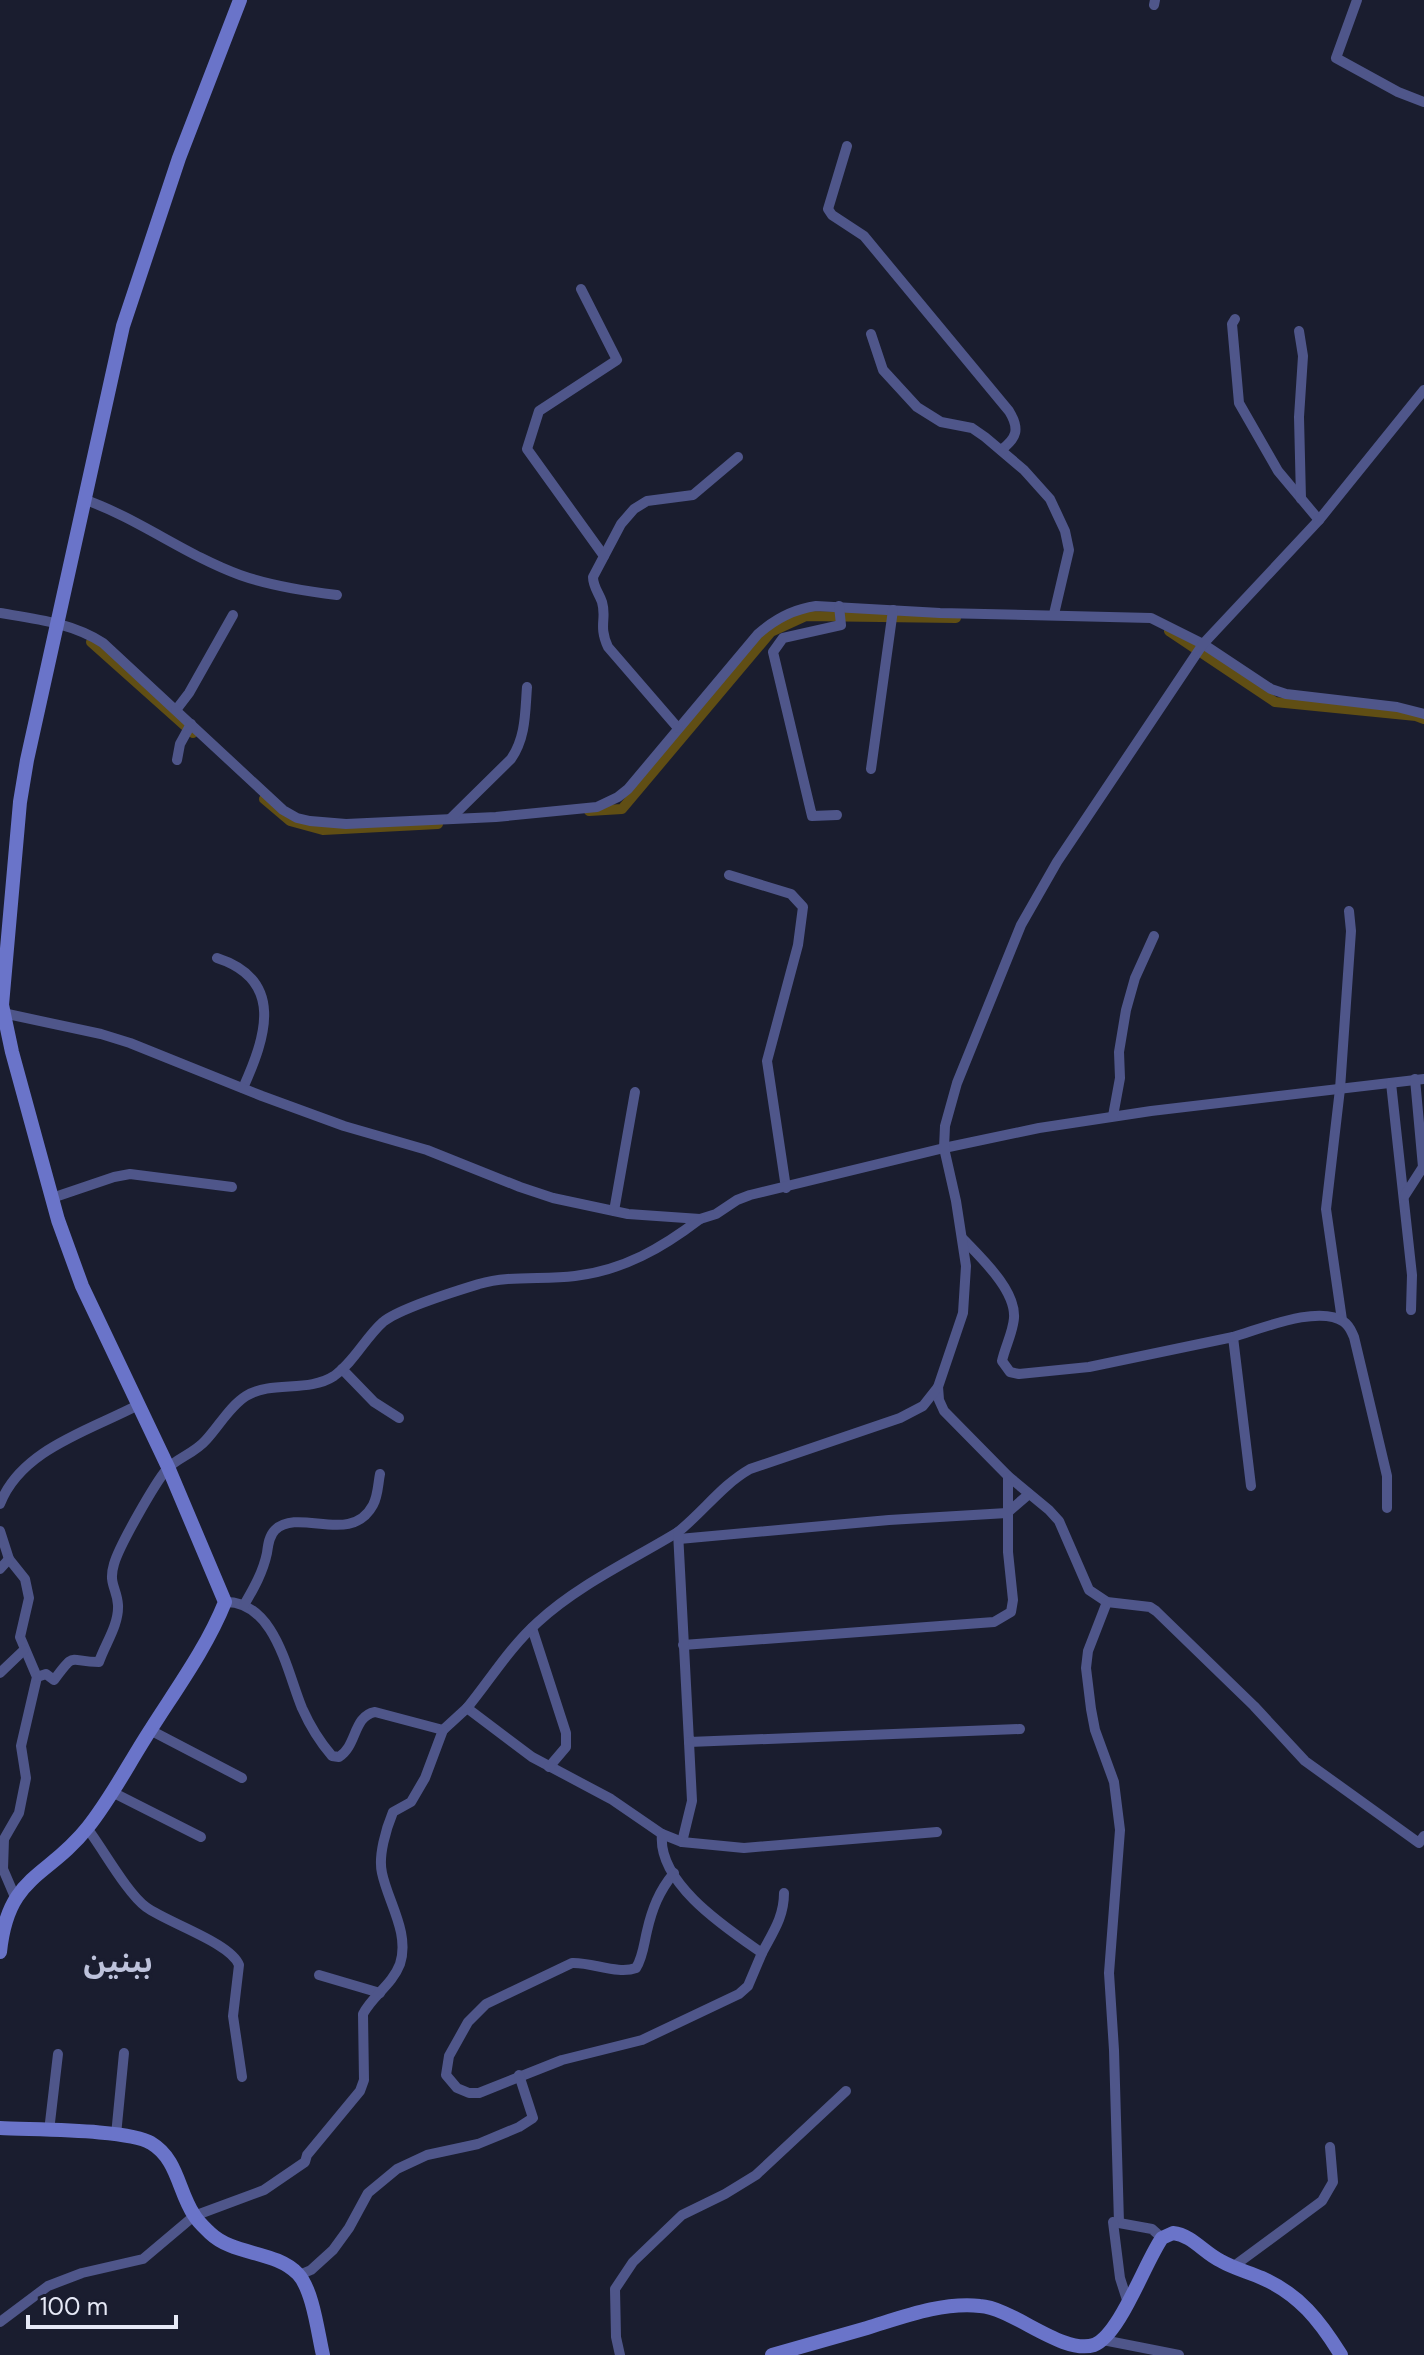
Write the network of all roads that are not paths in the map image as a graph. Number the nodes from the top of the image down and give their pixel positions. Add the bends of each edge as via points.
1 (240, 0) edge
2 (1357, 0) edge
3 (1424, 102) edge
4 (847, 146) dead end
5 (581, 289) dead end
6 (1235, 319) dead end
7 (1299, 331) dead end
8 (871, 334) dead end
9 (1424, 390) edge
10 (1001, 450) junction
11 (738, 457) dead end
12 (83, 499) junction
13 (1301, 499) junction
14 (1319, 520) junction
15 (604, 556) junction
16 (337, 595) dead end
17 (839, 606) junction
18 (893, 610) junction
19 (0, 613) edge
20 (1054, 614) junction
21 (233, 615) dead end
22 (56, 623) junction
23 (1203, 644) junction
24 (527, 687) dead end
25 (176, 710) junction
26 (1424, 714) edge
27 (191, 724) junction
28 (678, 728) junction
29 (177, 760) dead end
30 (871, 769) dead end
31 (837, 815) dead end
32 (450, 819) junction
33 (729, 875) dead end
34 (1349, 911) dead end
35 (1154, 936) dead end
36 (217, 958) dead end
37 (2, 1008) edge
38 (1420, 1079) edge
39 (1391, 1083) junction
40 (243, 1088) junction
41 (1340, 1089) junction
42 (635, 1092) dead end
43 (1113, 1116) junction
44 (944, 1148) junction
45 (232, 1187) dead end
46 (786, 1188) junction
47 (1405, 1195) junction
48 (52, 1198) junction
49 (614, 1211) junction
50 (700, 1219) junction
51 (963, 1239) junction
52 (1411, 1310) dead end
53 (1342, 1320) junction
54 (1233, 1337) junction
55 (342, 1369) junction
56 (938, 1387) junction
57 (138, 1405) junction
58 (399, 1418) dead end
59 (168, 1467) junction
60 (380, 1474) dead end
61 (1008, 1476) junction
62 (1251, 1486) dead end
63 (1029, 1494) junction
64 (0, 1504) edge
65 (1387, 1508) dead end
66 (1007, 1513) junction
67 (0, 1531) edge
68 (678, 1535) junction
69 (9, 1559) junction
70 (0, 1569) edge
71 (225, 1602) junction
72 (1107, 1602) junction
73 (244, 1605) junction
74 (532, 1628) junction
75 (683, 1645) junction
76 (24, 1650) junction
77 (0, 1673) edge
78 (37, 1677) junction
79 (467, 1708) junction
80 (1020, 1729) dead end
81 (150, 1730) junction
82 (443, 1730) junction
83 (689, 1742) junction
84 (549, 1767) junction
85 (242, 1778) dead end
86 (112, 1792) junction
87 (87, 1828) junction
88 (937, 1832) dead end
89 (662, 1834) junction
90 (2, 1835) edge
91 (201, 1837) dead end
92 (682, 1842) junction
93 (1422, 1842) edge
94 (674, 1873) junction
95 (784, 1893) dead end
96 (15, 1897) junction
97 (0, 1952) edge
98 (762, 1953) junction
99 (319, 1975) dead end
100 (380, 1993) junction
101 (124, 2053) dead end
102 (58, 2054) dead end
103 (519, 2075) junction
104 (242, 2077) dead end
105 (846, 2091) dead end
106 (0, 2128) edge
107 (49, 2131) junction
108 (116, 2135) junction
109 (1330, 2147) dead end
110 (194, 2216) junction
111 (1113, 2222) dead end
112 (1162, 2238) junction
113 (1234, 2266) junction
114 (299, 2275) junction
115 (1128, 2303) junction
116 (0, 2322) edge
117 (1103, 2340) junction
118 (1070, 2350) edge
119 (323, 2355) edge
120 (620, 2355) edge
121 (772, 2355) edge
122 (1179, 2355) edge
123 (1341, 2355) edge

1 - 12 main road via 139,271
2 - 3 street via 1336,58
4 - 10 street via 828,209 864,236 1009,411 1017,432
5 - 15 street via 617,360 539,411 527,449
6 - 13 street via 1239,403 1278,471
7 - 13 street
8 - 10 street via 883,370 917,407 941,422 972,428
9 - 14 street
10 - 20 street via 1050,499 1065,531 1069,550
11 - 15 street via 693,495 647,501 634,509
12 - 16 street via 237,574
12 - 22 main road
13 - 14 street
14 - 23 street
15 - 28 street via 593,577 603,604 602,635
17 - 18 street
17 - 28 street via 802,608 770,623
17 - 31 street via 841,625 783,638 773,652 812,816
18 - 20 street
18 - 30 street
19 - 22 street
20 - 23 street via 1151,618
21 - 25 street
22 - 25 street via 103,643
22 - 37 main road via 20,802
23 - 26 street via 1256,681 1286,694
23 - 44 street via 1057,862 1021,925 957,1083
24 - 32 street via 518,748
25 - 27 street
27 - 29 street
27 - 32 street via 297,818 346,824
28 - 32 street via 628,789 607,803
33 - 46 street via 791,894 803,907 767,1061
34 - 41 street
35 - 43 street via 1126,1010
36 - 40 street via 249,974 266,1004 254,1064
37 - 40 street via 101,1034
37 - 48 main road
38 - 39 street
38 - 47 street via 1423,1167
39 - 41 street
39 - 47 street
40 - 49 street via 553,1198
41 - 43 street
41 - 53 street via 1326,1209
42 - 49 street
43 - 44 street
44 - 46 street
44 - 51 street
45 - 48 street via 130,1174
46 - 50 street via 750,1195
47 - 52 street
48 - 57 main road via 82,1286
49 - 50 street
50 - 55 street via 619,1267 574,1276 497,1280 399,1314 375,1331
51 - 54 street via 1013,1305 1002,1361 1010,1372 1089,1367
51 - 56 street via 965,1299
53 - 54 street via 1330,1315 1297,1318
53 - 65 street via 1354,1337 1375,1422 1387,1476
54 - 62 street
55 - 58 street via 374,1402
55 - 59 street via 317,1383 245,1396 193,1453
56 - 61 street via 944,1411
56 - 68 street via 923,1406 900,1418 750,1469 731,1480
57 - 59 main road
57 - 64 street via 42,1454
59 - 71 main road
59 - 78 street via 114,1562 117,1613 99,1662 74,1657 54,1680 46,1674
60 - 73 street via 374,1502 356,1520 337,1526 291,1523 276,1530
61 - 63 street
61 - 66 street
63 - 66 street
63 - 72 street via 1059,1521 1089,1590
66 - 68 street
66 - 75 street via 1013,1600 1004,1618
67 - 69 street
68 - 74 street via 562,1603
68 - 75 street
69 - 70 street
69 - 76 street via 25,1579 29,1598 20,1637
71 - 73 street
71 - 81 main road
72 - 93 street via 1156,1611 1305,1761
72 - 112 street via 1086,1668 1120,1830 1109,1973 1119,2223 1152,2229
73 - 82 street via 272,1635 312,1728 332,1756 344,1754 360,1720 371,1712
74 - 79 street
74 - 84 street via 566,1733 566,1747
75 - 83 street
76 - 77 street
76 - 78 street
78 - 90 street via 21,1746 26,1778 22,1801
79 - 82 street
79 - 84 street
80 - 83 street
81 - 85 street
81 - 86 main road
82 - 100 street via 416,1795 393,1812 387,1828 381,1871 398,1918 402,1953 394,1976
83 - 92 street via 692,1801
84 - 89 street via 611,1799
86 - 87 main road
86 - 91 street
87 - 96 main road
87 - 104 street via 142,1904 236,1957 234,2028
88 - 92 street via 744,1848
89 - 92 street
89 - 94 street via 660,1847
90 - 96 street via 3,1869
94 - 98 street via 708,1915
94 - 103 street via 653,1909 636,1968 572,1963 486,2004 468,2022 446,2069 452,2083 474,2094
95 - 98 street via 780,1921
96 - 97 main road via 2,1929
98 - 103 street via 748,1986 716,2007 642,2040
99 - 100 street
100 - 110 street via 362,2020 360,2091 305,2162 264,2190
101 - 108 street
102 - 107 street
103 - 114 street via 533,2118 478,2144 427,2155 397,2169 368,2193 333,2250
105 - 120 street via 756,2175 682,2215 633,2262 615,2289
106 - 107 main road
107 - 108 main road
108 - 110 main road via 150,2142 164,2153
109 - 113 street via 1333,2182 1322,2201
110 - 114 main road via 222,2242
110 - 116 street via 143,2259 48,2286
111 - 115 street
112 - 113 main road via 1182,2234
112 - 115 main road
113 - 123 main road via 1299,2300
114 - 119 main road
115 - 117 main road
117 - 118 main road
117 - 122 street
118 - 121 main road via 987,2307 968,2306 936,2308

